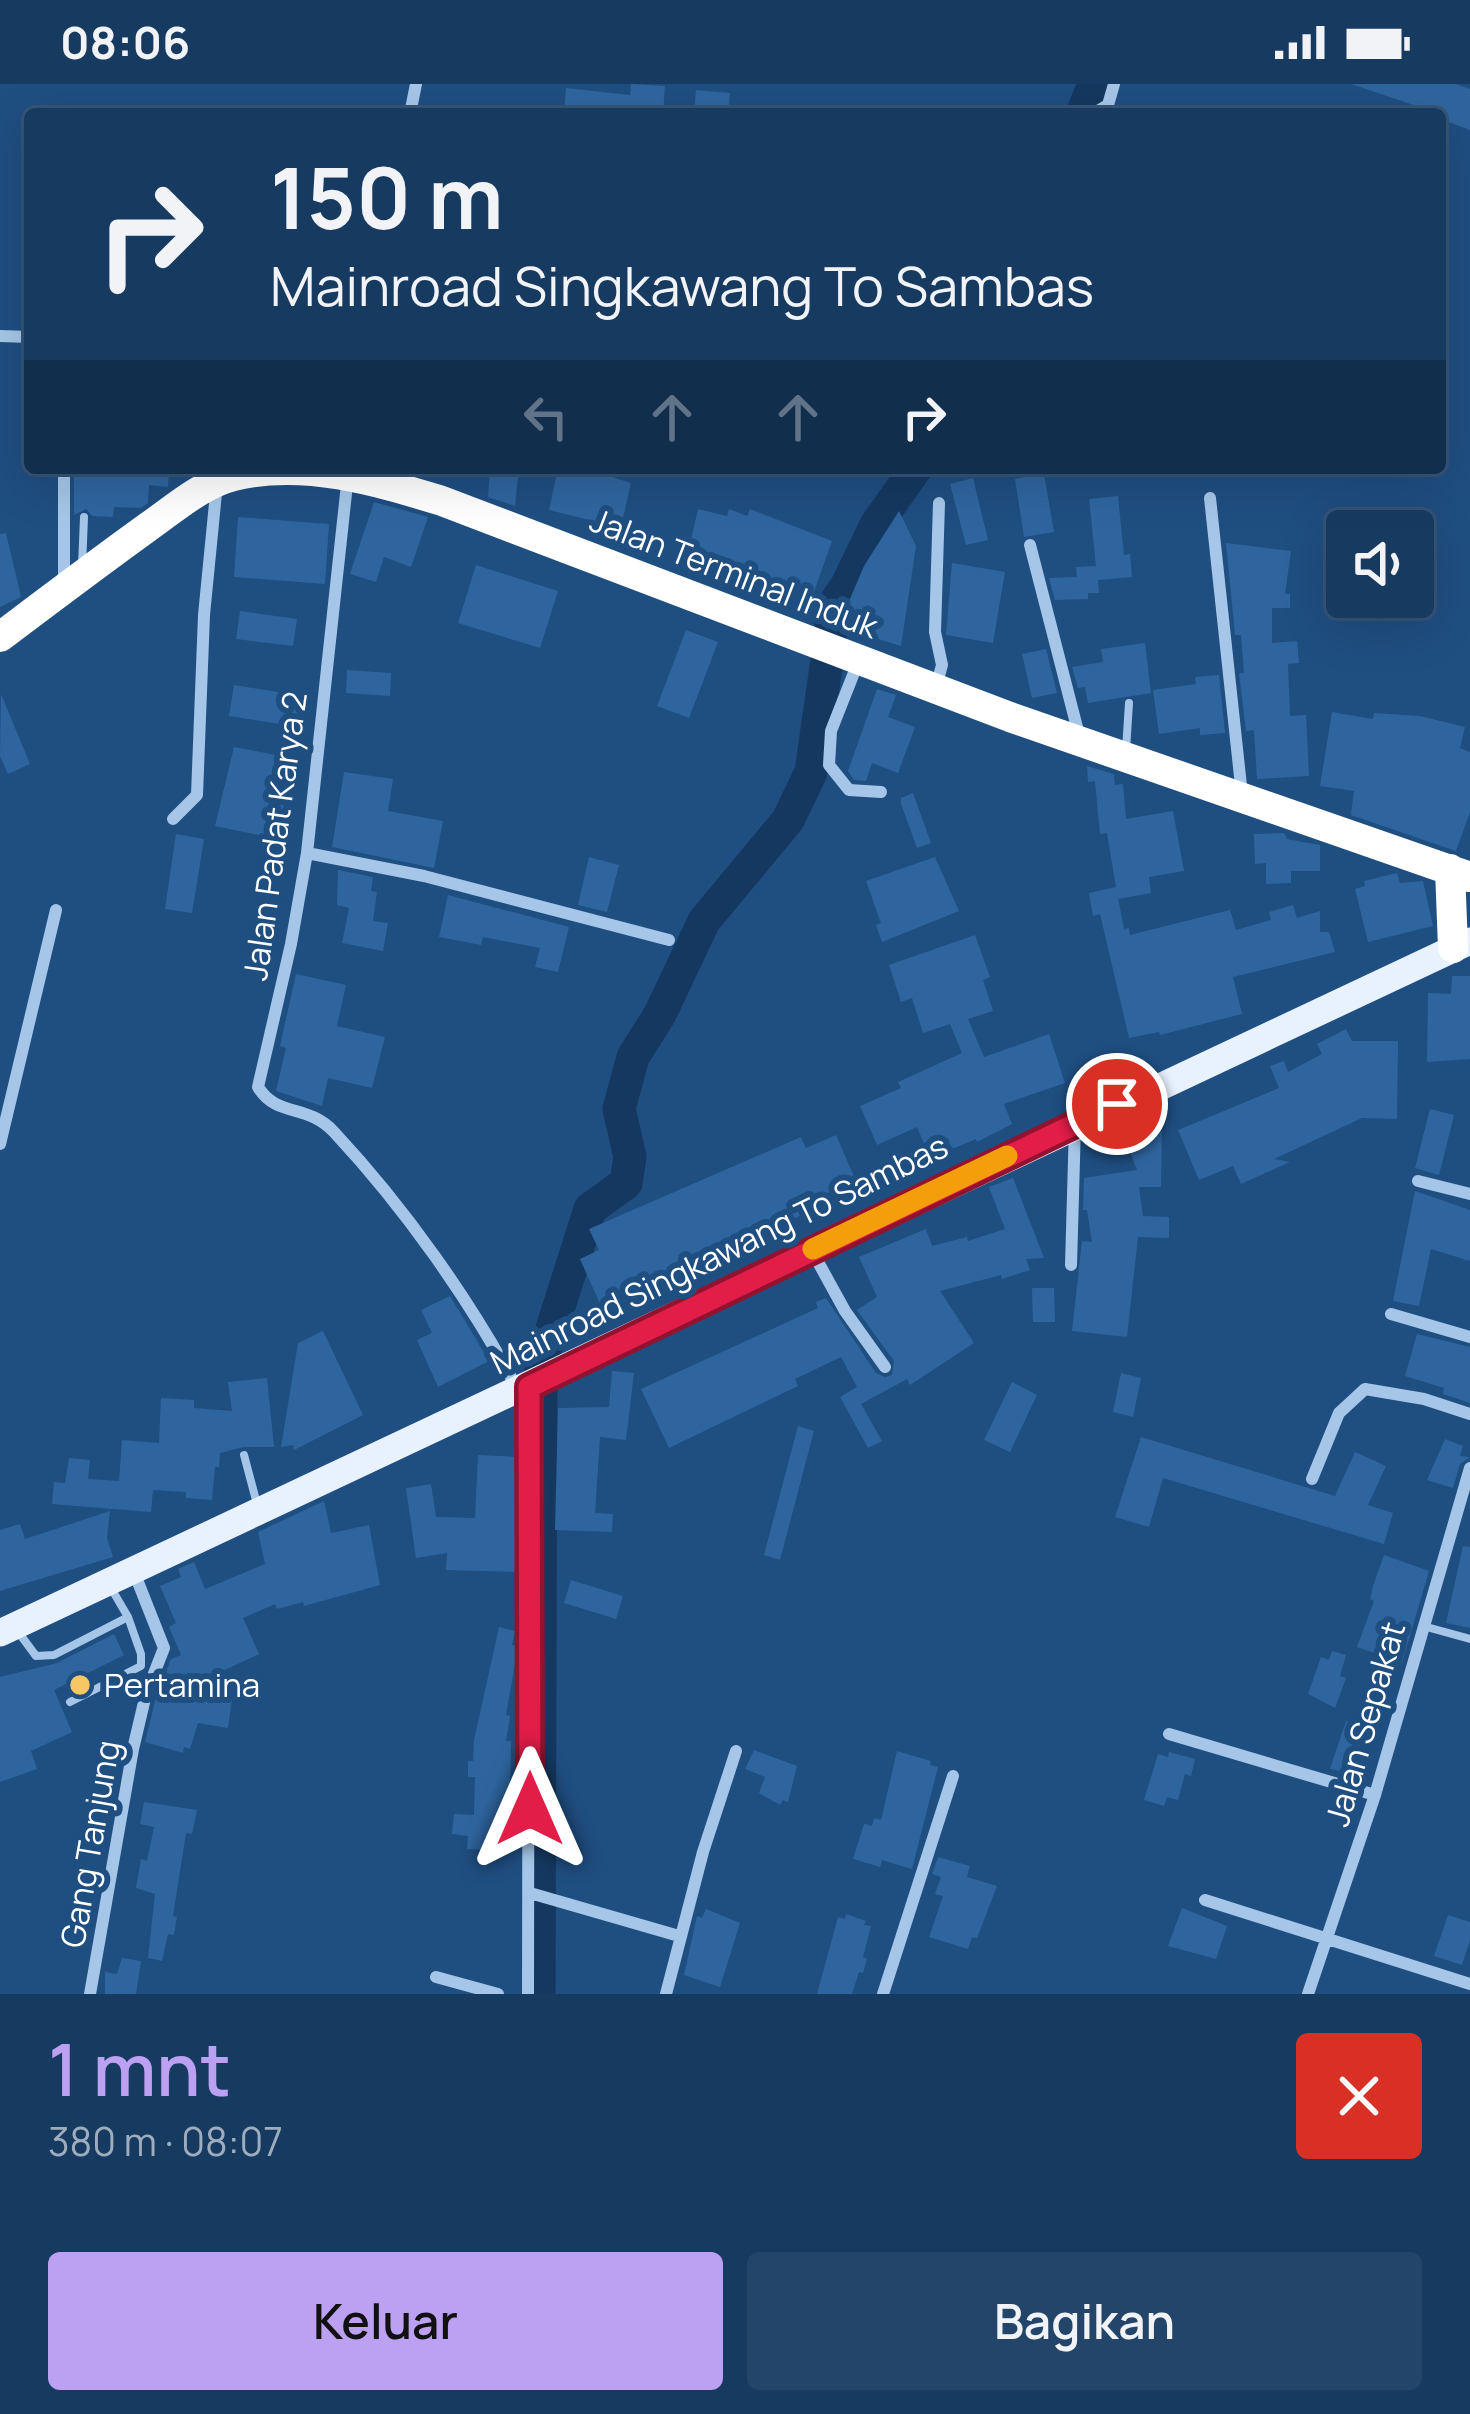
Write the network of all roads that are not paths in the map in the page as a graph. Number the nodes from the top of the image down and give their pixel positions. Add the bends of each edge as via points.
1 (64, 474) edge
2 (244, 474) edge
3 (348, 474) edge
4 (357, 474) edge
5 (217, 481) junction
6 (1210, 498) dead end
7 (940, 503) dead end
8 (84, 517) dead end
9 (1030, 545) dead end
10 (73, 581) junction
11 (0, 637) edge
12 (846, 654) junction
13 (936, 688) junction
14 (1129, 704) dead end
15 (1081, 741) junction
16 (1126, 757) junction
17 (881, 792) dead end
18 (1242, 797) junction
19 (172, 819) dead end
20 (307, 853) junction
21 (1460, 873) edge
22 (56, 910) dead end
23 (669, 940) dead end
24 (1461, 944) edge
25 (1075, 1124) junction
26 (0, 1144) edge
27 (1418, 1181) dead end
28 (1470, 1194) edge
29 (811, 1250) junction
30 (1071, 1264) dead end
31 (1390, 1314) dead end
32 (1470, 1337) edge
33 (885, 1367) dead end
34 (533, 1384) junction
35 (1470, 1414) edge
36 (244, 1454) dead end
37 (1470, 1468) edge
38 (1312, 1479) dead end
39 (259, 1511) junction
40 (121, 1577) junction
41 (128, 1617) junction
42 (1422, 1626) junction
43 (8, 1629) edge
44 (1470, 1639) edge
45 (70, 1702) dead end
46 (1169, 1734) dead end
47 (736, 1750) dead end
48 (953, 1776) dead end
49 (1375, 1795) junction
50 (530, 1893) junction
51 (1204, 1900) dead end
52 (680, 1936) junction
53 (1328, 1938) junction
54 (436, 1977) dead end
55 (1470, 1984) edge
56 (90, 1994) edge
57 (498, 1994) edge
58 (528, 1994) edge
59 (666, 1994) edge
60 (884, 1994) edge
61 (1308, 1994) edge

1 - 10 street
2 - 5 highway, Jalan Terminal Induk
3 - 20 street, Jalan Padat Karya 2
4 - 12 highway, Jalan Terminal Induk
5 - 10 highway, Jalan Terminal Induk
5 - 19 street via 197,795
6 - 18 street
7 - 13 street
8 - 10 lane
9 - 15 street
10 - 11 highway, Jalan Terminal Induk
12 - 13 highway, Jalan Terminal Induk
12 - 17 street via 829,765 849,790
13 - 15 highway, Jalan Terminal Induk
14 - 16 lane
15 - 16 highway, Jalan Terminal Induk
16 - 18 highway, Jalan Terminal Induk
18 - 21 highway, Jalan Terminal Induk
20 - 23 street
20 - 34 street, Jalan Padat Karya 2 via 258,1087 275,1106 317,1116
21 - 24 highway
22 - 26 street
24 - 25 main road, Mainroad Singkawang To Sambas
25 - 29 main road, Mainroad Singkawang To Sambas
25 - 30 street
27 - 28 street
29 - 33 street
29 - 34 main road, Mainroad Singkawang To Sambas
31 - 32 street
34 - 39 main road, Mainroad Singkawang To Sambas
34 - 50 street
35 - 38 street via 1365,1389 1339,1413
36 - 39 lane
37 - 42 street, Jalan Sepakat
39 - 40 main road, Mainroad Singkawang To Sambas
40 - 41 lane
40 - 43 main road, Mainroad Singkawang To Sambas
40 - 56 street, Gang Tanjung via 164,1648 134,1749
41 - 43 lane via 46,1658
41 - 45 lane via 140,1666
42 - 44 lane
42 - 49 street, Jalan Sepakat
46 - 49 street
47 - 52 street
48 - 60 street
49 - 53 street, Jalan Sepakat
50 - 52 street
50 - 58 street
51 - 53 street
52 - 59 street
53 - 55 street
53 - 61 street, Jalan Sepakat
54 - 57 street

